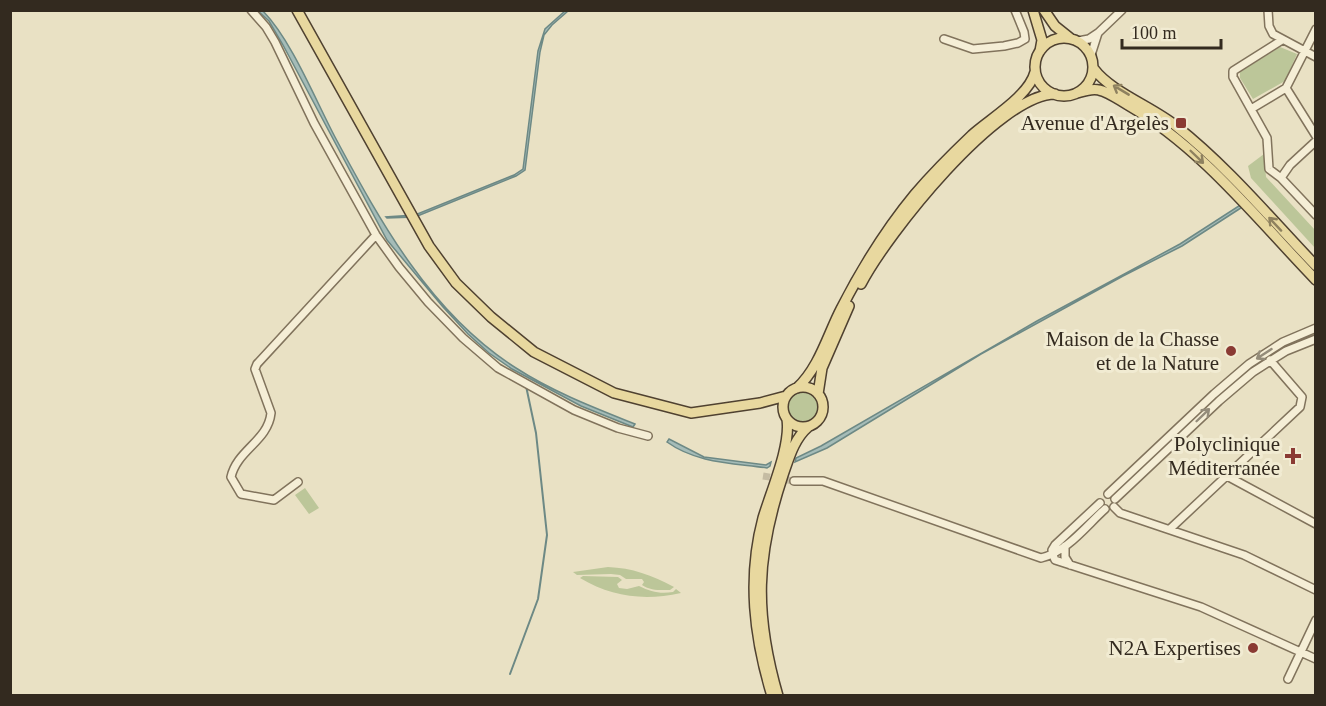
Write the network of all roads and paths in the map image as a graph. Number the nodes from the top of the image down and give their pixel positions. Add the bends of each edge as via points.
1 (251, 10) edge
2 (297, 10) edge
3 (1015, 10) edge
4 (1033, 10) edge
5 (1044, 10) edge
6 (1122, 10) edge
7 (1268, 10) edge
8 (1316, 29) edge
9 (1098, 33) junction
10 (944, 39) dead end
11 (1074, 39) junction
12 (1282, 40) junction
13 (1040, 51) junction
14 (1304, 53) junction
15 (1091, 55) junction
16 (1316, 57) edge
17 (1094, 69) junction
18 (1035, 72) junction
19 (1286, 88) junction
20 (1077, 93) junction
21 (1055, 94) junction
22 (1251, 109) junction
23 (1316, 136) edge
24 (1316, 141) edge
25 (1281, 178) junction
26 (1316, 215) edge
27 (376, 235) junction
28 (1316, 267) edge
29 (1316, 280) edge
30 (1316, 328) edge
31 (1316, 339) edge
32 (1270, 360) junction
33 (797, 388) junction
34 (818, 394) junction
35 (786, 396) junction
36 (760, 403) junction
37 (785, 415) junction
38 (808, 427) junction
39 (648, 436) dead end
40 (1227, 476) junction
41 (794, 481) tunnel mouth
42 (298, 482) dead end
43 (1108, 494) junction
44 (1115, 499) junction
45 (1103, 506) junction
46 (1114, 507) junction
47 (1316, 524) edge
48 (1171, 528) junction
49 (1065, 546) junction
50 (1053, 555) junction
51 (1065, 557) junction
52 (1070, 565) junction
53 (1316, 590) edge
54 (1316, 620) edge
55 (1300, 652) junction
56 (1316, 659) edge
57 (1288, 679) dead end
58 (772, 696) edge
59 (778, 696) edge

1 - 27 street via 266,27
2 - 36 main road via 429,246 456,282 491,317 534,352 614,393 691,413
3 - 10 street via 1025,39 1018,43 973,49
4 - 13 main road via 1042,40
5 - 11 main road via 1054,26
6 - 9 street
7 - 12 street via 1269,26
8 - 14 street
9 - 11 street via 1089,39
9 - 15 street
11 - 13 main road via 1053,40
11 - 15 main road
12 - 14 street
12 - 22 street via 1233,71
13 - 18 main road
14 - 16 street
14 - 19 street
15 - 17 main road
17 - 20 main road via 1089,83
28 -> 17 main road via 1204,149 1161,114 1103,80
18 - 21 main road via 1040,83
18 - 33 main road via 1029,86 943,163 896,220 861,270 812,368
19 - 22 street
19 - 23 street
20 - 21 main road
20 -> 29 main road via 1100,90 1177,137
21 - 34 main road via 1028,103 999,122 919,200 866,274 822,368
22 - 25 street via 1267,138 1269,169
24 - 25 street
25 - 26 street
27 - 39 street via 428,302 498,368 574,410 618,429
27 - 42 street via 255,369 271,418 261,438 233,467 231,477 241,494 274,500
30 -> 43 street via 1283,342 1249,364
31 - 32 street
32 - 40 street via 1302,397 1300,407
44 -> 32 street via 1219,401
33 - 34 main road via 808,388
33 - 35 main road
34 - 38 main road via 823,410 818,421
35 - 36 main road
35 - 37 main road
36 - 37 main road via 775,404
37 - 38 main road via 796,426
37 - 58 main road via 787,437 763,519 754,581 757,637
38 - 59 main road via 789,458 763,553 760,609
40 - 47 street
40 - 48 street
41 - 50 street via 823,482 1041,558
43 - 44 street
43 - 45 street via 1102,496
44 - 46 street
45 - 46 street
45 - 49 street
45 - 50 street via 1055,545
46 - 48 street via 1120,513
48 - 53 street via 1244,555
49 - 50 street
49 - 51 street
50 - 51 street
50 - 52 street via 1055,560
51 - 52 street
52 - 55 street via 1201,607
54 - 55 street
55 - 56 street
55 - 57 street

